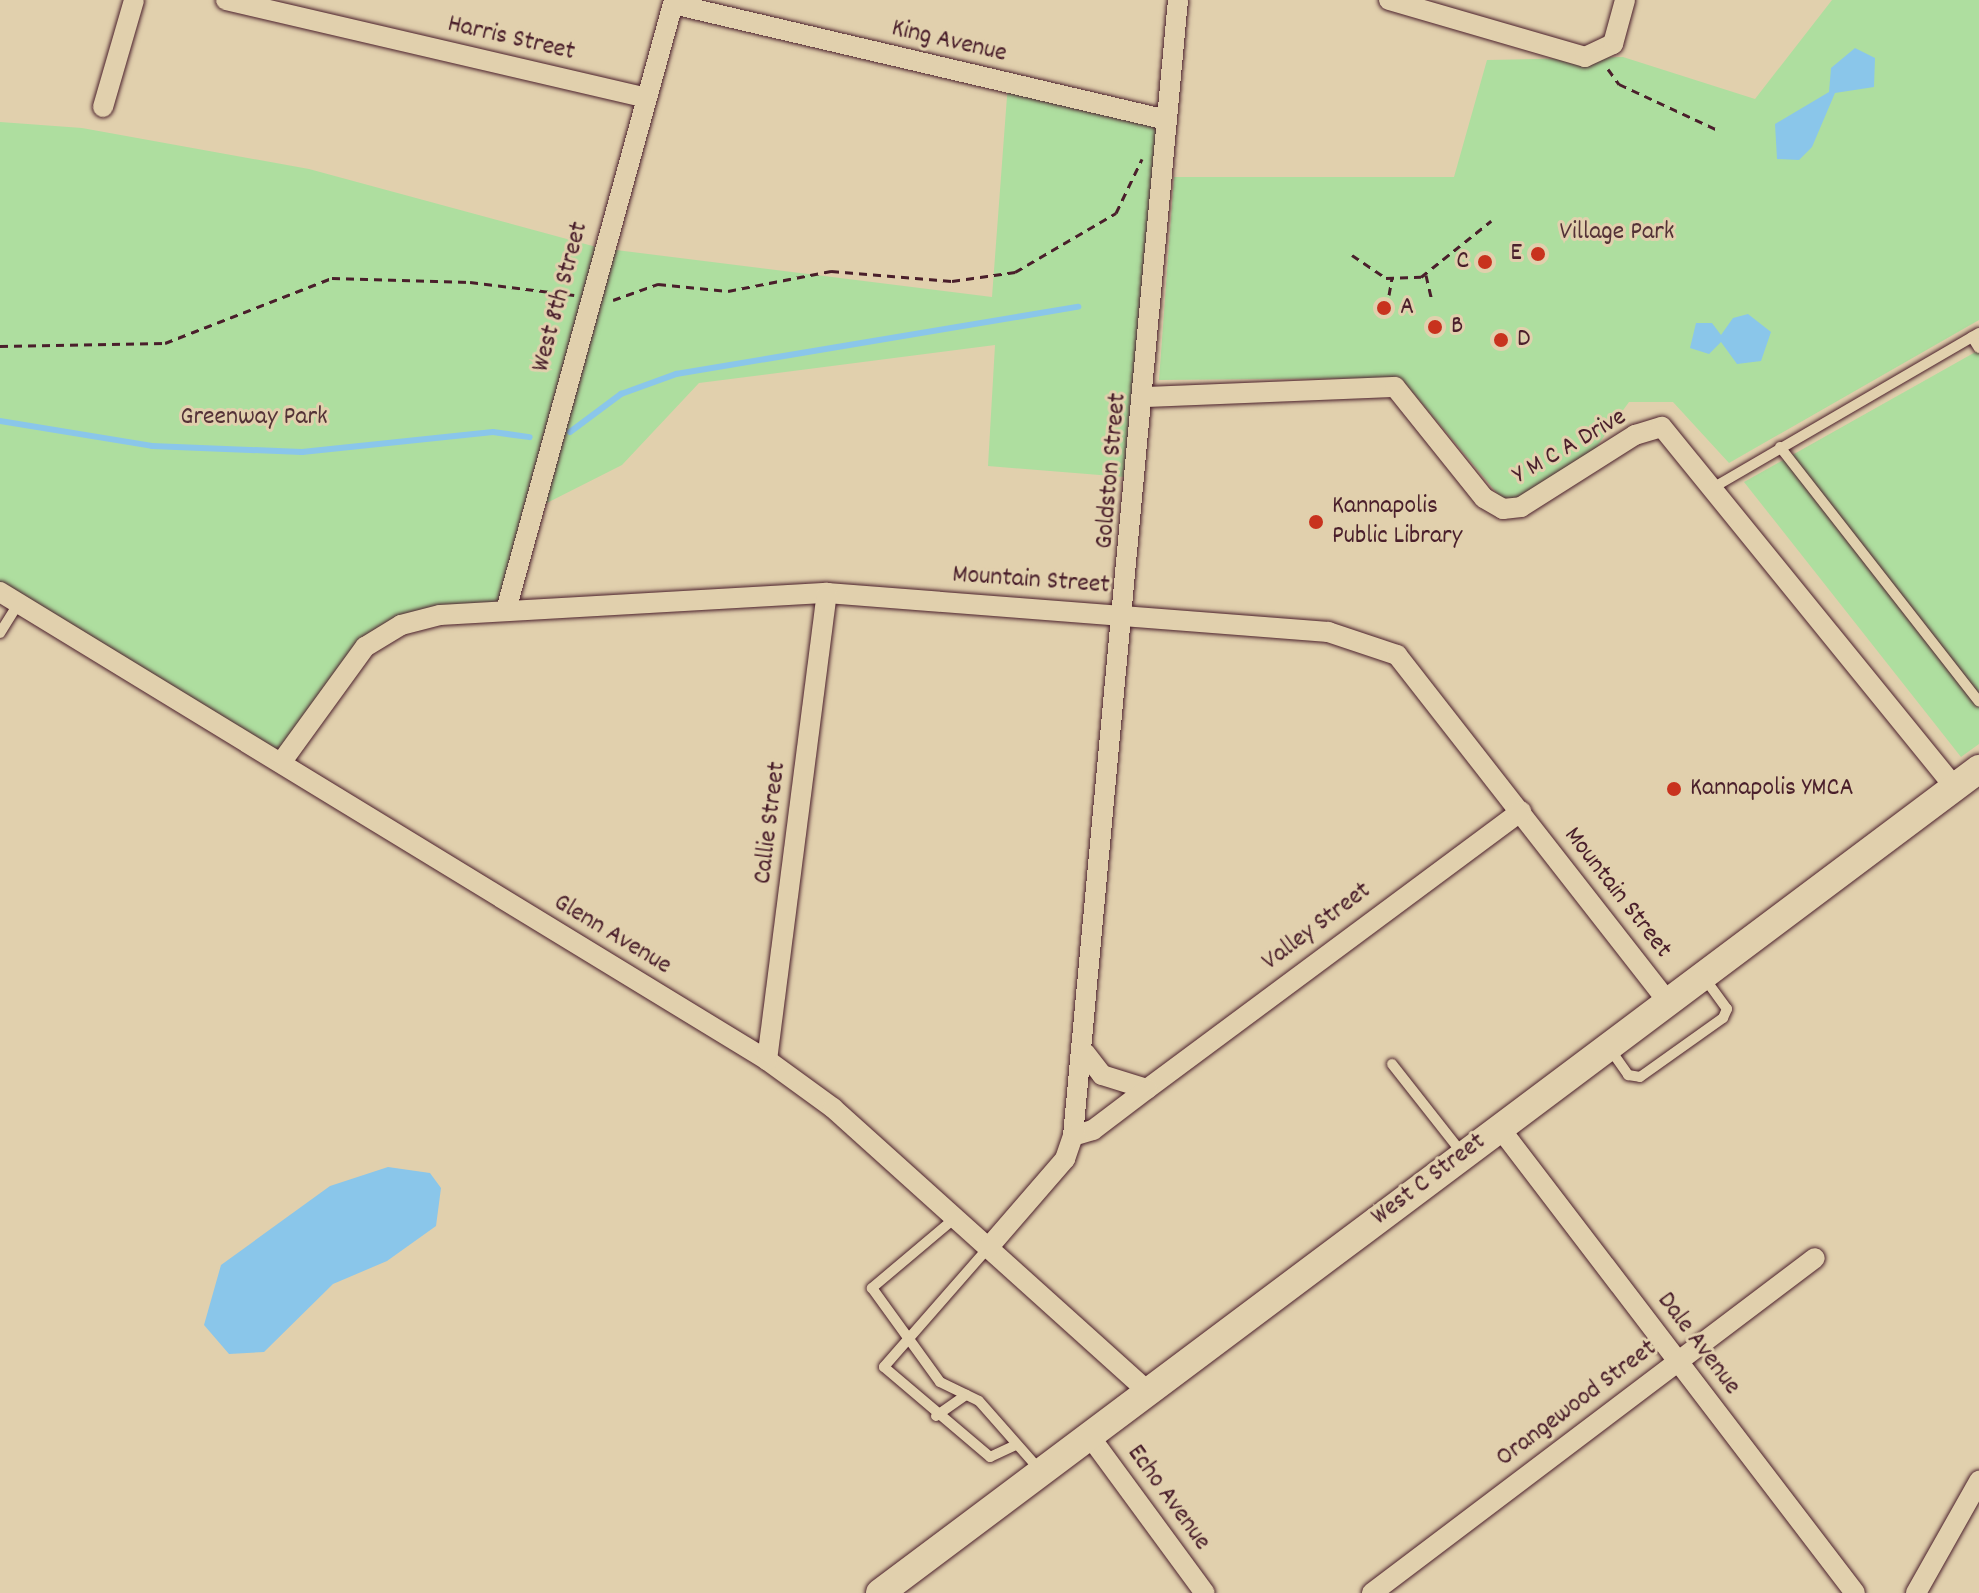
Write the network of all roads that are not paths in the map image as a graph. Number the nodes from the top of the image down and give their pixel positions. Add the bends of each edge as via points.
1 (134, 0) edge
2 (226, 0) edge
3 (1178, 0) edge
4 (1389, 0) edge
5 (1625, 0) edge
6 (673, 2) edge
7 (644, 97) junction
8 (103, 107) dead end
9 (1167, 120) junction
10 (1976, 335) edge
11 (1979, 348) edge
12 (1144, 397) junction
13 (1780, 447) junction
14 (1716, 486) junction
15 (0, 592) edge
16 (827, 593) junction
17 (19, 603) junction
18 (506, 610) junction
19 (1125, 613) junction
20 (0, 633) edge
21 (1979, 702) edge
22 (283, 760) junction
23 (1979, 769) edge
24 (1955, 787) junction
25 (1521, 811) junction
26 (1702, 975) junction
27 (1667, 1001) junction
28 (1608, 1045) junction
29 (1085, 1053) junction
30 (767, 1060) junction
31 (1392, 1064) dead end
32 (1147, 1089) junction
33 (1499, 1127) junction
34 (1073, 1136) junction
35 (1463, 1154) junction
36 (955, 1218) junction
37 (988, 1248) junction
38 (1815, 1258) dead end
39 (907, 1338) junction
40 (1677, 1360) junction
41 (1147, 1391) junction
42 (966, 1395) junction
43 (936, 1416) junction
44 (1088, 1434) junction
45 (1016, 1445) junction
46 (1040, 1470) junction
47 (1979, 1481) edge
48 (880, 1593) edge
49 (1205, 1593) edge
50 (1372, 1593) edge
51 (1855, 1593) edge
52 (1916, 1593) edge

1 - 8 street
2 - 7 street, Harris Street
3 - 9 street, Goldston Street
4 - 5 street via 1585,57 1602,54 1613,44
6 - 7 street, West 8th Street
6 - 9 street, King Avenue
7 - 18 street, West 8th Street
9 - 12 street, Goldston Street
10 - 11 lane
10 - 13 lane
12 - 14 street, Y M C A Drive via 1395,387 1484,498 1503,509 1521,507 1635,435 1662,427
12 - 19 street, Goldston Street
13 - 14 lane
13 - 21 lane
14 - 24 street, Y M C A Drive
15 - 17 street, Glenn Avenue
16 - 18 street, Mountain Street
16 - 19 street, Mountain Street
16 - 30 street, Callie Street
17 - 20 lane
17 - 22 street, Glenn Avenue
18 - 22 street, Mountain Street via 401,625 365,647
19 - 25 street, Mountain Street via 1369,641 1414,674
19 - 29 street, Goldston Street
22 - 30 street, Glenn Avenue
23 - 24 main road, West C Street
24 - 26 main road, West C Street
25 - 27 street, Mountain Street
25 - 32 street, Valley Street
26 - 27 main road, West C Street
26 - 28 lane via 1727,1009 1723,1018 1640,1077 1628,1075
27 - 28 main road, West C Street
28 - 33 main road, West C Street
29 - 32 street via 1102,1075
29 - 34 street, Goldston Street
30 - 36 street, Glenn Avenue via 833,1108
31 - 35 lane
32 - 34 street, Valley Street via 1093,1130
33 - 35 main road, West C Street
33 - 40 street, Dale Avenue
34 - 37 street via 1065,1159
35 - 41 main road, West C Street
36 - 37 street, Glenn Avenue
36 - 39 lane via 872,1288
37 - 39 lane
37 - 41 street, Glenn Avenue
38 - 40 street, Orangewood Street
39 - 42 lane via 940,1382
39 - 43 lane via 884,1367
40 - 50 street, Orangewood Street
40 - 51 street, Dale Avenue
41 - 44 main road, West C Street
42 - 43 lane
42 - 45 lane
43 - 45 lane via 953,1419 990,1457
44 - 46 main road, West C Street
44 - 49 street, Echo Avenue
45 - 46 lane
46 - 48 main road, West C Street
47 - 52 street

